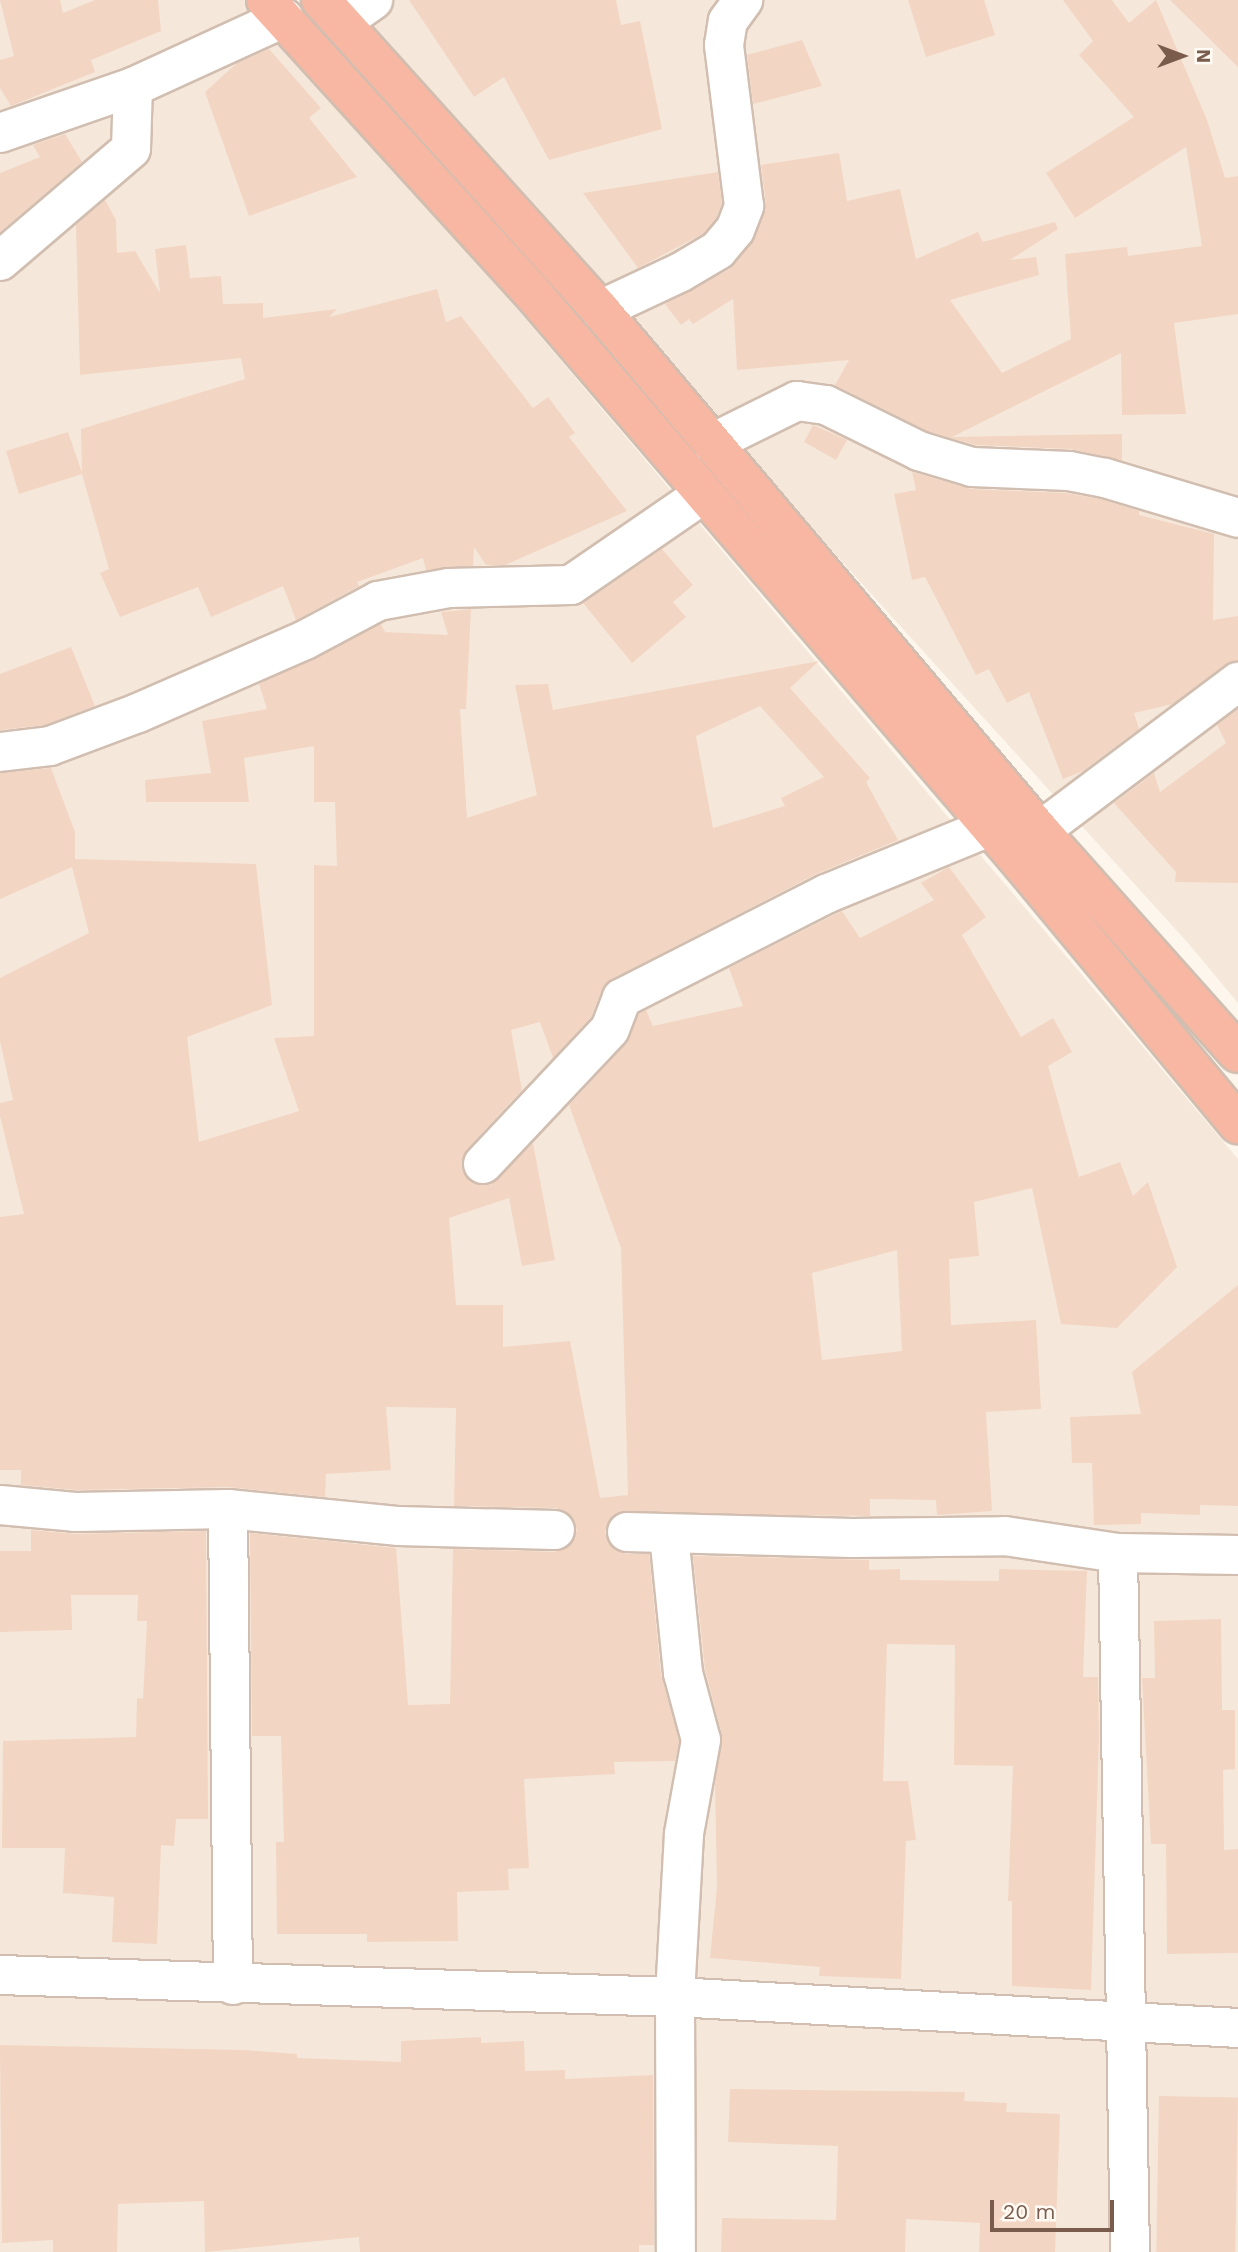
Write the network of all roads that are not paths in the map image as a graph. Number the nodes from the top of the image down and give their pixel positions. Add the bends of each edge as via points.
1 (373, 0) edge
2 (743, 0) edge
3 (275, 9) edge
4 (332, 11) edge
5 (133, 87) junction
6 (0, 133) edge
7 (0, 261) edge
8 (600, 310) junction
9 (712, 443) junction
10 (702, 495) junction
11 (1238, 518) edge
12 (1238, 682) edge
13 (0, 752) edge
14 (989, 827) junction
15 (1040, 831) junction
16 (1238, 1053) edge
17 (1238, 1124) edge
18 (483, 1164) dead end
19 (0, 1505) edge
20 (228, 1509) junction
21 (555, 1530) dead end
22 (627, 1532) dead end
23 (669, 1535) junction
24 (1118, 1553) junction
25 (1238, 1555) edge
26 (0, 1975) edge
27 (233, 1985) junction
28 (676, 1997) junction
29 (1128, 2025) junction
30 (1238, 2028) edge
31 (676, 2252) edge
32 (1130, 2252) edge

1 - 4 street
2 - 8 street via 728,21 724,45 744,205 735,230 718,250 690,267
3 - 5 street
3 - 10 highway via 529,289
4 - 8 highway
5 - 6 street
5 - 7 street via 131,149
8 - 9 highway
9 - 11 street via 797,401 826,405 861,426 972,467 1069,471
9 - 15 highway
10 - 13 street via 571,585 449,588 378,601 305,640 138,713 50,746
10 - 14 highway
12 - 15 street
14 - 17 highway
14 - 18 street via 826,894 622,998 610,1029
15 - 16 highway
19 - 20 street via 75,1512
20 - 21 street via 399,1526
20 - 27 street
22 - 23 street
23 - 24 street via 1005,1536
23 - 28 street via 683,1673 701,1740 684,1833
24 - 25 street
24 - 29 street
26 - 27 street
27 - 28 street
28 - 29 street
28 - 31 street
29 - 30 street
29 - 32 street

